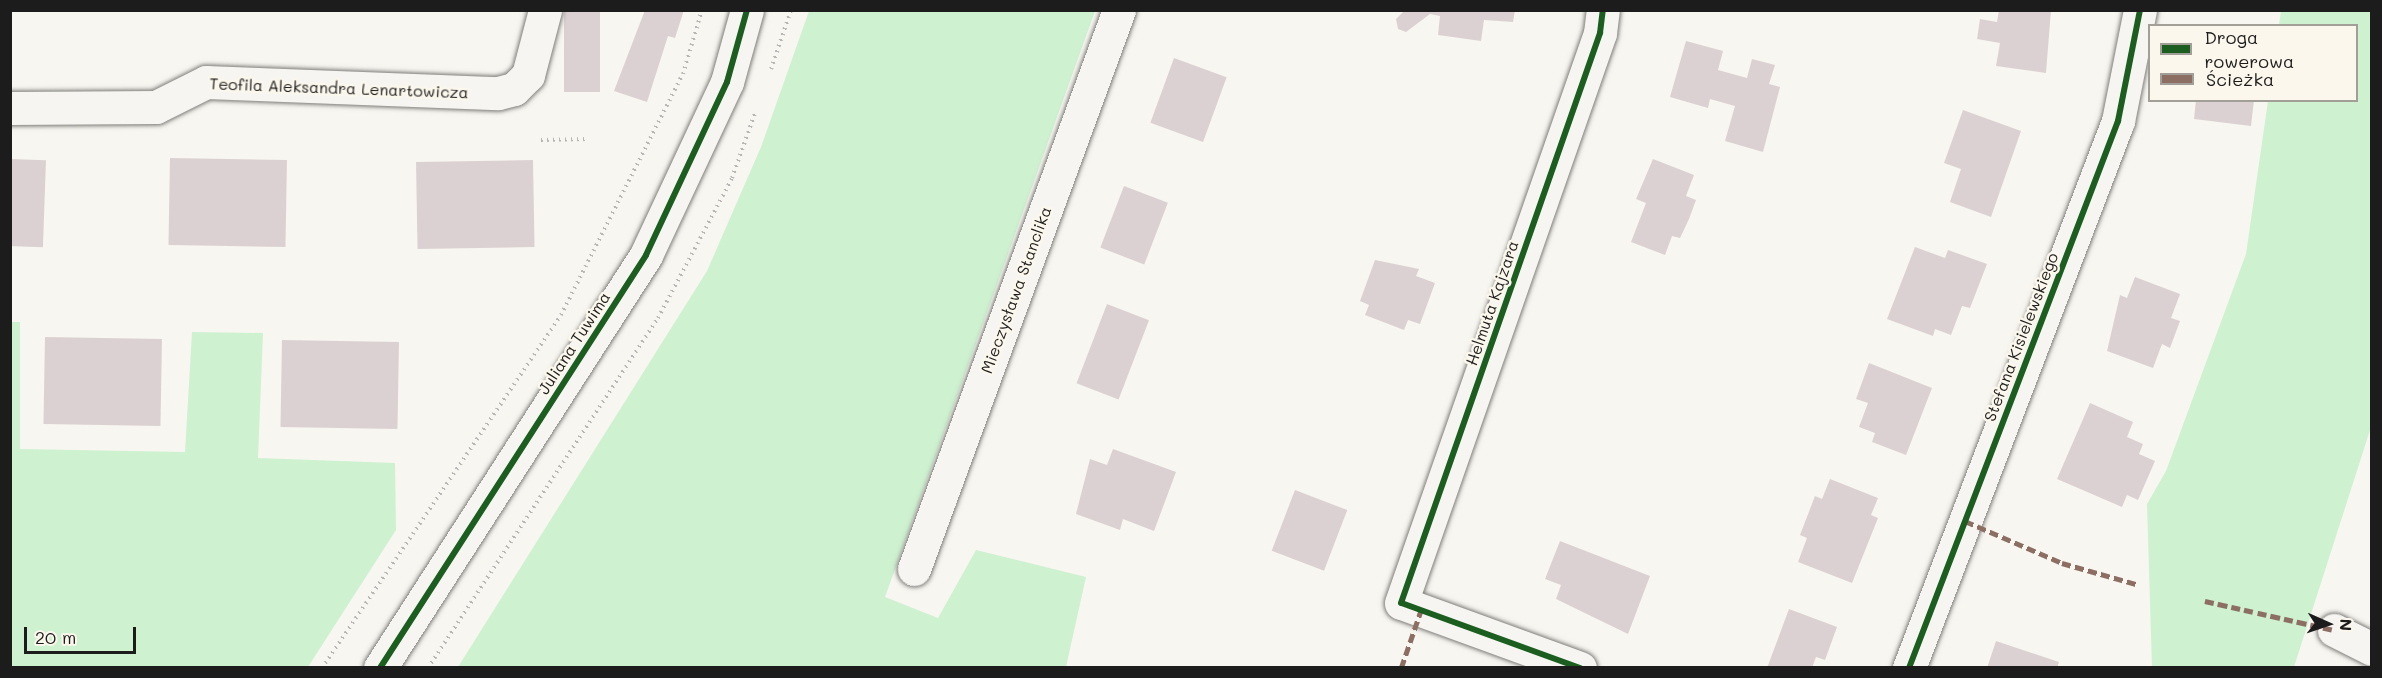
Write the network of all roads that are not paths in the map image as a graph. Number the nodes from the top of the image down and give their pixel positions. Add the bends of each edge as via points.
1 (545, 10) edge
2 (747, 10) edge
3 (1119, 10) edge
4 (1603, 10) edge
5 (2140, 10) edge
6 (10, 108) edge
7 (914, 569) dead end
8 (2334, 630) dead end
9 (2372, 649) edge
10 (380, 668) edge
11 (1580, 668) edge
12 (1909, 668) edge

1 - 6 street, Teofila Aleksandra Lenartowicza via 528,75 514,88 498,93 206,82 156,107
2 - 10 street, Juliana Tuwima via 727,82 646,255
3 - 7 street, Mieczysława Stanclika
4 - 11 street, Helmuta Kajzara via 1600,33 1401,603
5 - 12 street, Stefana Kisielewskiego via 2118,121
8 - 9 street

